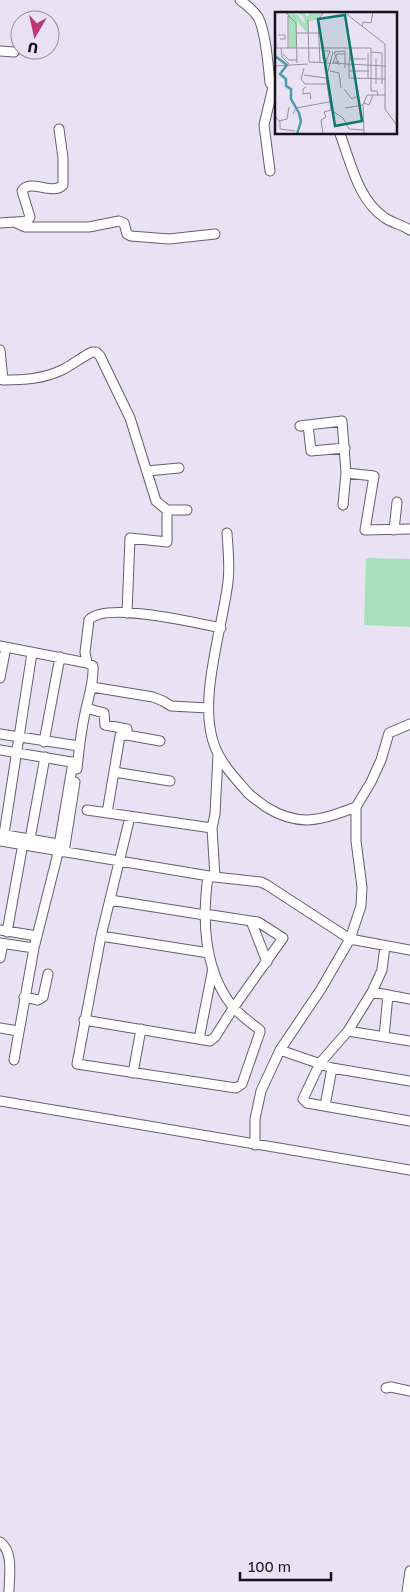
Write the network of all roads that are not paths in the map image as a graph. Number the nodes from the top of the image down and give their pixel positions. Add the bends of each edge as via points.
1 (240, 0) edge
2 (274, 88) edge
3 (58, 128) dead end
4 (340, 135) edge
5 (270, 171) dead end
6 (14, 222) junction
7 (0, 223) edge
8 (410, 230) edge
9 (215, 234) dead end
10 (0, 350) edge
11 (2, 379) edge
12 (346, 448) junction
13 (179, 468) dead end
14 (147, 471) junction
15 (346, 473) junction
16 (397, 502) dead end
17 (343, 506) dead end
18 (167, 510) junction
19 (187, 510) dead end
20 (410, 529) edge
21 (394, 530) junction
22 (227, 533) dead end
23 (127, 613) junction
24 (221, 628) junction
25 (3, 646) edge
26 (32, 652) junction
27 (60, 657) junction
28 (87, 663) junction
29 (0, 678) edge
30 (92, 687) junction
31 (86, 708) junction
32 (208, 708) junction
33 (410, 724) edge
34 (0, 734) edge
35 (127, 735) junction
36 (19, 738) junction
37 (160, 741) dead end
38 (44, 742) junction
39 (79, 746) junction
40 (0, 750) edge
41 (16, 753) junction
42 (218, 755) junction
43 (45, 757) junction
44 (75, 763) junction
45 (114, 772) junction
46 (170, 781) dead end
47 (356, 807) junction
48 (87, 810) dead end
49 (108, 813) junction
50 (130, 817) junction
51 (212, 828) junction
52 (2, 836) edge
53 (24, 843) junction
54 (0, 847) edge
55 (61, 850) junction
56 (119, 861) junction
57 (212, 876) junction
58 (110, 900) junction
59 (205, 915) junction
60 (251, 921) junction
61 (4, 931) edge
62 (37, 936) junction
63 (101, 936) junction
64 (350, 939) junction
65 (1, 943) edge
66 (385, 946) junction
67 (34, 948) junction
68 (410, 950) edge
69 (209, 953) junction
70 (0, 958) edge
71 (267, 962) junction
72 (213, 967) junction
73 (48, 974) dead end
74 (372, 992) junction
75 (388, 995) junction
76 (24, 997) junction
77 (410, 999) edge
78 (234, 1007) junction
79 (84, 1020) junction
80 (0, 1028) edge
81 (141, 1029) junction
82 (18, 1031) junction
83 (348, 1031) junction
84 (384, 1037) junction
85 (199, 1039) junction
86 (410, 1040) edge
87 (280, 1050) junction
88 (14, 1060) dead end
89 (320, 1063) junction
90 (332, 1068) junction
91 (134, 1072) junction
92 (410, 1081) edge
93 (0, 1101) edge
94 (325, 1106) junction
95 (410, 1121) edge
96 (255, 1145) junction
97 (410, 1170) edge
98 (386, 1388) dead end
99 (410, 1391) edge
100 (0, 1542) edge
101 (410, 1571) edge
102 (9, 1592) edge
103 (407, 1592) edge

1 - 2 street via 260,22 270,84
2 - 5 street via 264,125
3 - 6 street via 63,185 56,189 24,188 22,191 30,217 27,221
4 - 8 street via 359,185 375,210 387,220
6 - 7 street
6 - 9 street via 25,227 81,227 121,221 129,235 169,239
10 - 11 street
11 - 14 street via 29,380 52,374 96,352 130,418
12 - 12 street via 342,421 304,425 312,451
12 - 15 street
13 - 14 street
14 - 18 street via 156,501
15 - 17 street
15 - 21 street via 374,476 360,530
16 - 21 street
18 - 19 street
18 - 23 street via 167,542 130,538
20 - 21 street
22 - 24 street via 228,580
23 - 24 street
23 - 28 street via 105,613 91,618
24 - 32 street
25 - 26 street
25 - 29 street
26 - 27 street
26 - 36 street
27 - 28 street
27 - 38 street
28 - 30 street via 93,667
30 - 31 street
30 - 32 street via 153,697 171,706
31 - 35 street via 104,713 105,725 127,728
31 - 39 street
32 - 42 street
33 - 47 street via 389,733 372,782
34 - 36 street
35 - 37 street
35 - 45 street via 119,738
36 - 38 street
36 - 41 street
38 - 39 street
39 - 44 street
40 - 41 street
41 - 43 street
41 - 52 street
42 - 47 street via 253,798 295,820 314,820
42 - 51 street
43 - 44 street
43 - 53 street
44 - 55 street
45 - 46 street
45 - 49 street
47 - 64 street via 356,841 362,887 361,906
48 - 49 street
49 - 50 street
50 - 51 street
50 - 56 street
51 - 57 street
52 - 53 street
53 - 54 street
53 - 55 street
53 - 61 street
55 - 56 street
55 - 62 street
56 - 57 street
56 - 58 street
57 - 59 street
57 - 64 street via 262,882
58 - 59 street
58 - 63 street
59 - 60 street
59 - 69 street
60 - 71 street
60 - 71 street via 283,938
61 - 62 street
62 - 67 street
63 - 69 street
63 - 79 street
64 - 66 street
64 - 87 street
65 - 67 street
65 - 70 street
66 - 68 street
66 - 74 street via 382,970
67 - 76 street
69 - 72 street
71 - 78 street
72 - 78 street
72 - 85 street
73 - 76 street via 42,999
74 - 75 street
74 - 83 street
75 - 77 street
75 - 84 street
76 - 82 street
78 - 85 street via 215,1037 210,1041
78 - 91 street via 260,1030 250,1064 236,1088
79 - 81 street
79 - 91 street via 77,1064
80 - 82 street
81 - 85 street
81 - 91 street
82 - 88 street
83 - 84 street
83 - 89 street
84 - 86 street
87 - 89 street
87 - 96 street via 261,1090 255,1119
89 - 90 street
89 - 94 street via 303,1099 307,1103
90 - 92 street
90 - 94 street
93 - 96 street
94 - 95 street
96 - 97 street
98 - 99 street
100 - 102 street via 8,1554
101 - 103 street

